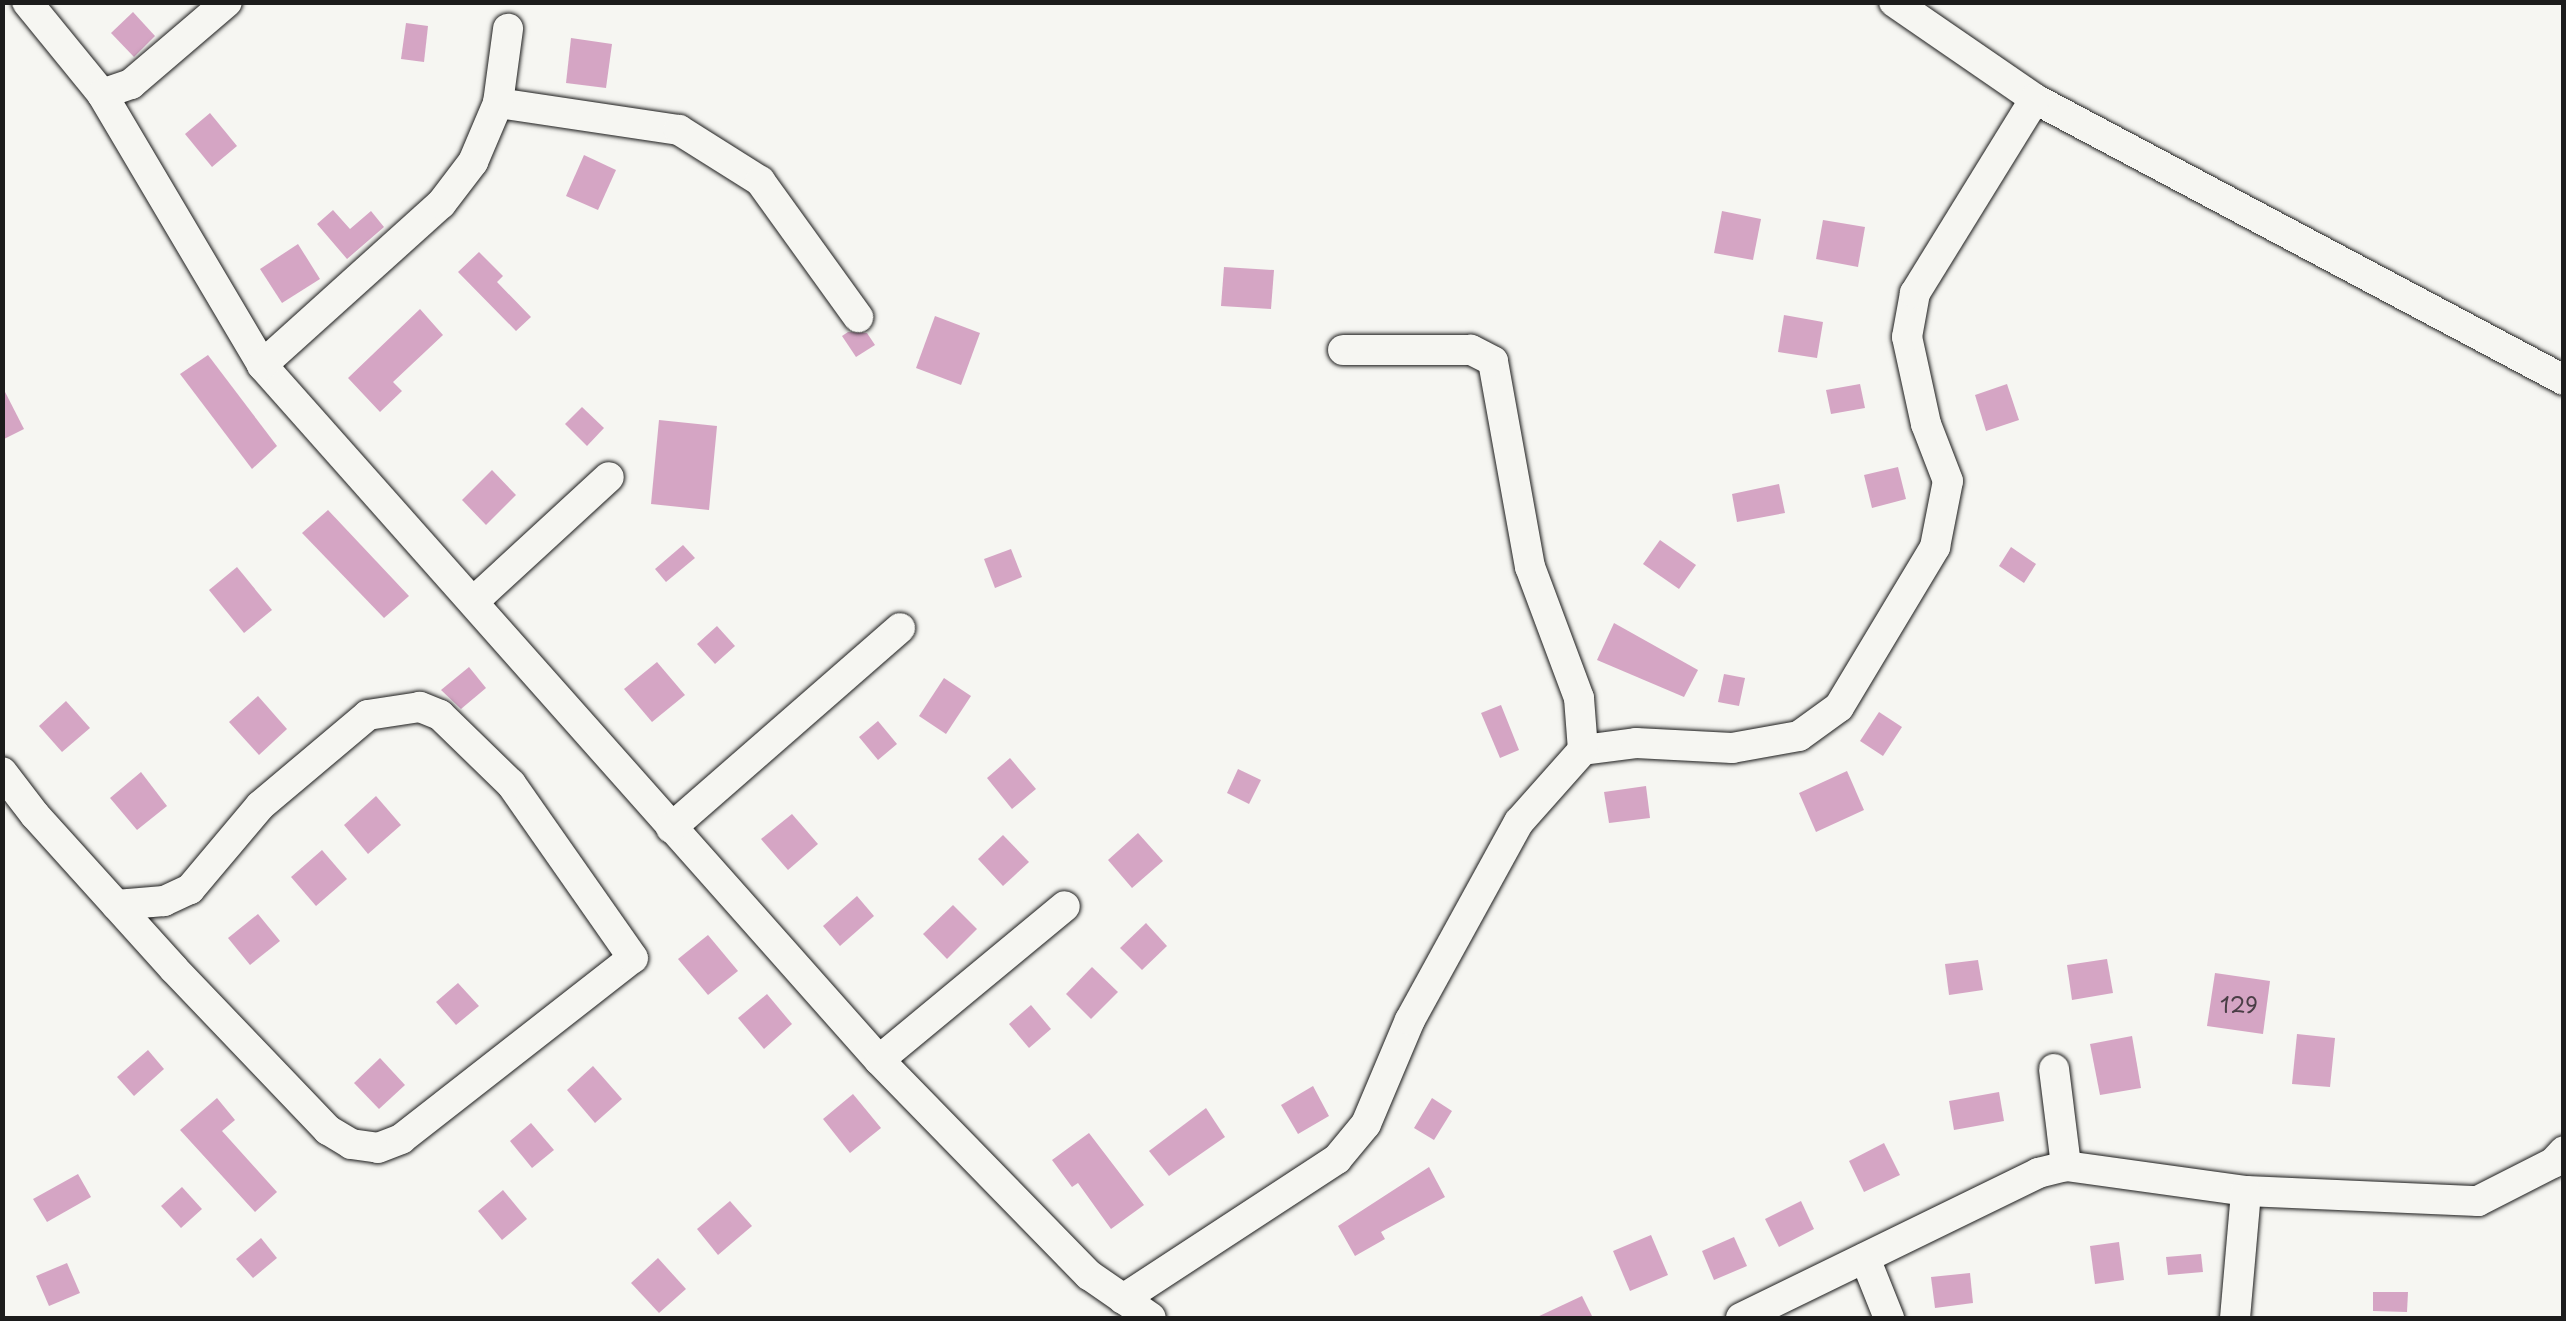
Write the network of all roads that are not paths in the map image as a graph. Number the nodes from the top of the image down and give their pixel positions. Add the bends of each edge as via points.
1 (27, 2) edge
2 (227, 2) edge
3 (1894, 2) edge
4 (508, 29) dead end
5 (102, 94) junction
6 (2035, 99) junction
7 (498, 103) junction
8 (858, 317) dead end
9 (1343, 350) dead end
10 (262, 365) junction
11 (2564, 380) edge
12 (609, 478) dead end
13 (474, 601) junction
14 (900, 628) dead end
15 (1582, 750) junction
16 (2, 772) edge
17 (671, 828) junction
18 (116, 905) junction
19 (1065, 906) dead end
20 (880, 1060) junction
21 (2054, 1069) dead end
22 (2564, 1150) edge
23 (2066, 1166) junction
24 (2246, 1192) junction
25 (1865, 1258) junction
26 (1123, 1299) junction
27 (1151, 1318) edge
28 (1741, 1318) edge
29 (1889, 1318) edge
30 (2234, 1318) edge

1 - 5 street
2 - 5 street via 131,84
3 - 6 street
4 - 7 street
5 - 10 street
6 - 11 street
6 - 15 street via 1915,293 1908,337 1926,424 1948,481 1945,498 1935,548 1839,707 1799,736 1732,748 1636,742
7 - 8 street via 679,130 760,181
7 - 10 street via 474,162 441,204
9 - 15 street via 1471,350 1493,361 1530,567 1579,698
10 - 13 street
12 - 13 street
13 - 17 street
14 - 17 street
15 - 26 street via 1519,822 1410,1020 1356,1136 1337,1159
16 - 18 street
17 - 20 street
18 - 18 street via 328,1130 350,1144 378,1148 402,1139 633,958 512,784 440,716 420,707 368,715 260,806 190,889 164,901
19 - 20 street
20 - 26 street via 1088,1274
21 - 23 street
22 - 24 street via 2554,1163 2478,1201
23 - 24 street
23 - 25 street via 2038,1173
24 - 30 street
25 - 28 street
25 - 29 street
26 - 27 street

